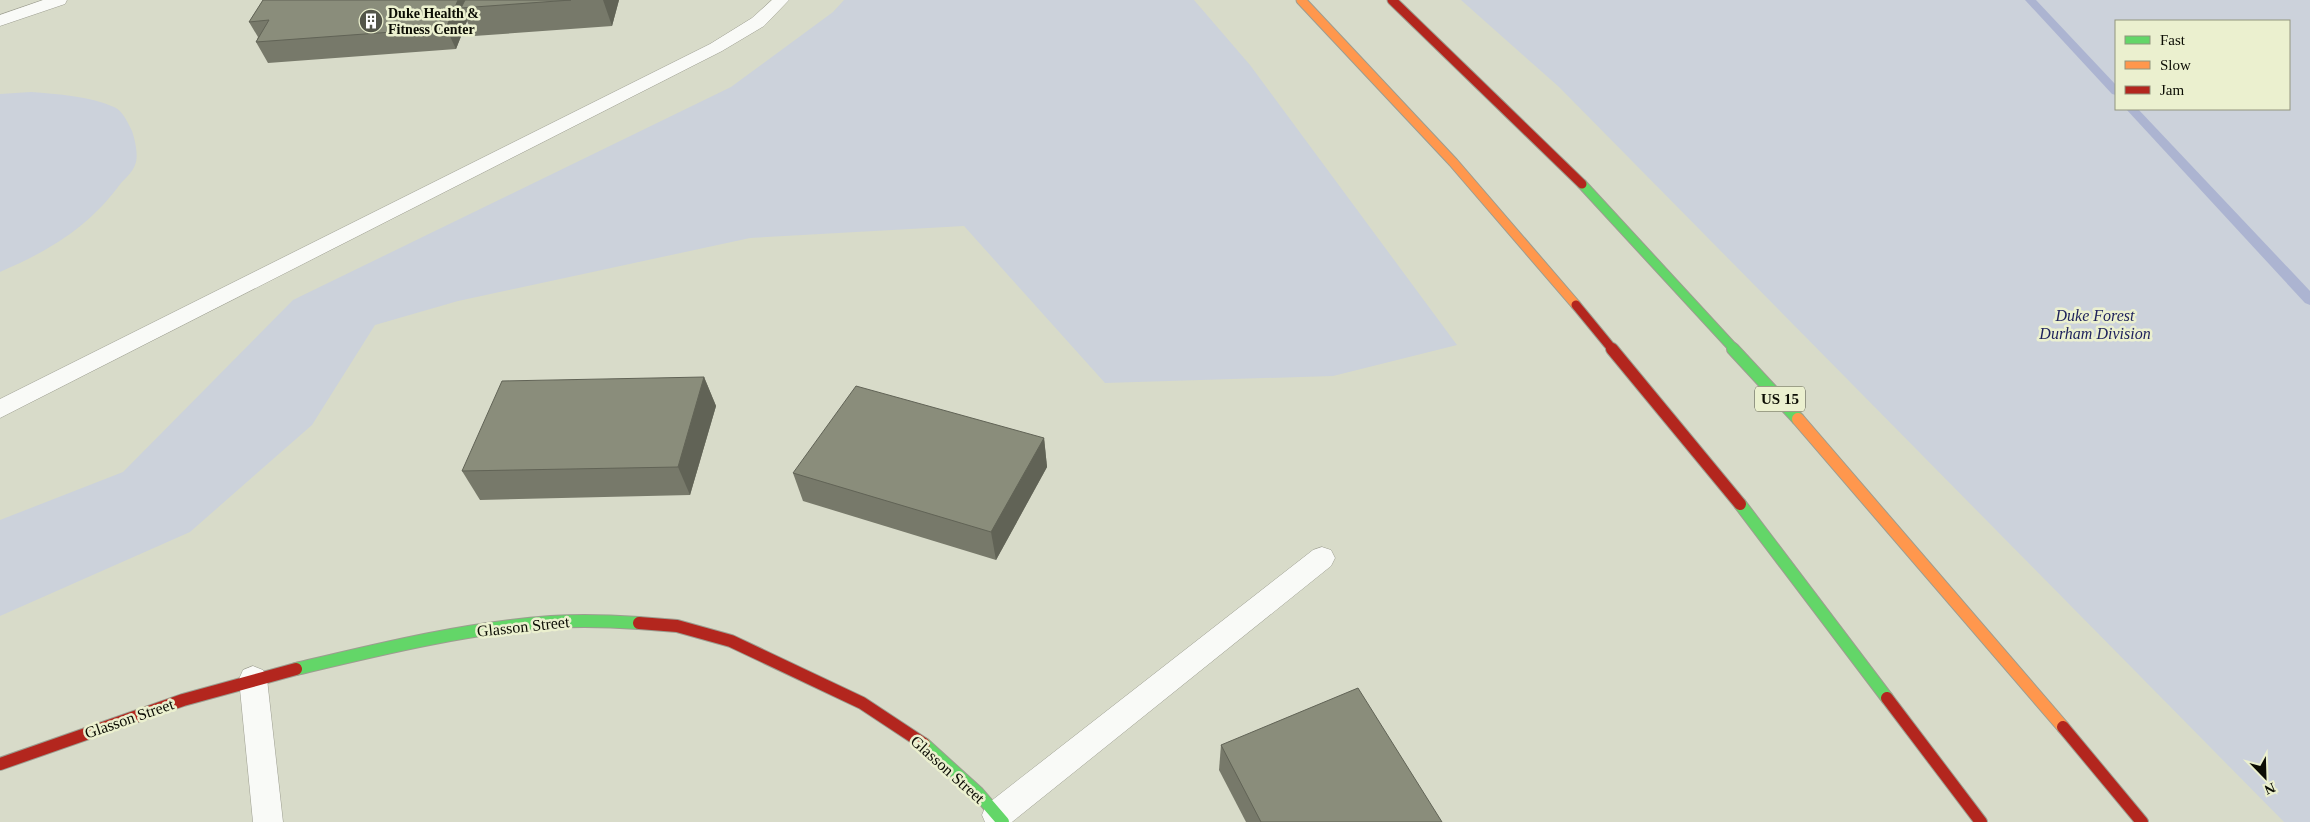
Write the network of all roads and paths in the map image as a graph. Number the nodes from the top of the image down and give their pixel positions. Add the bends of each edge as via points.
1 (59, 0) edge
2 (781, 0) edge
3 (1302, 0) edge
4 (1392, 0) edge
5 (0, 21) edge
6 (0, 409) edge
7 (1322, 558) dead end
8 (253, 679) junction
9 (0, 764) edge
10 (1000, 818) edge
11 (268, 822) edge
12 (1981, 822) edge
13 (2142, 822) edge

1 - 5 lane
2 - 6 lane via 770,14 738,35 673,70
3 - 12 main road via 1453,162 1583,313 1738,501
4 - 13 main road, US 15 via 1570,173 1757,372 1930,570
7 - 10 lane
8 - 9 main road, Glasson Street via 133,715
8 - 10 main road, Glasson Street via 435,637 538,622 611,620 677,626 731,641 862,703 920,740 978,793
8 - 11 lane

